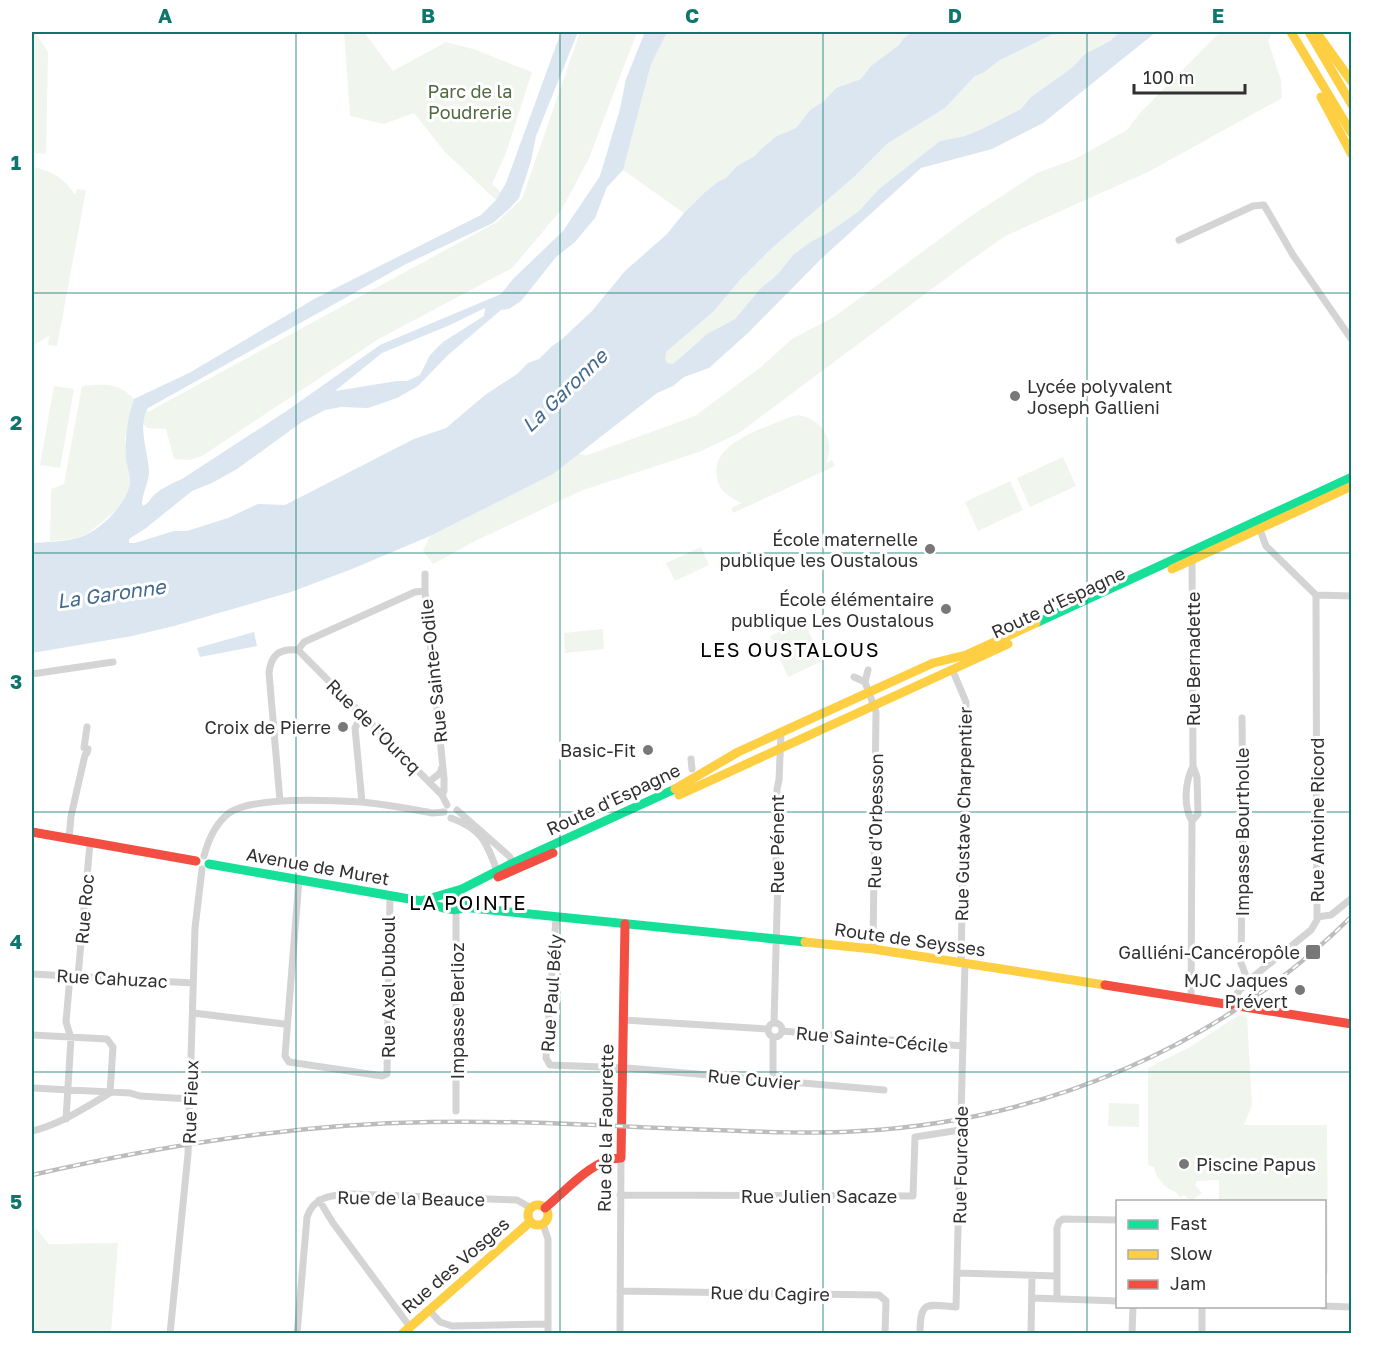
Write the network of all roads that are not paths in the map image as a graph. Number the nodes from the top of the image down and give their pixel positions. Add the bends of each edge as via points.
1 (1291, 32) edge
2 (1309, 32) edge
3 (1316, 32) edge
4 (1305, 56) junction
5 (1352, 82) edge
6 (1352, 105) edge
7 (1352, 134) edge
8 (1352, 155) edge
9 (1179, 240) dead end
10 (1352, 340) edge
11 (1352, 477) edge
12 (1352, 486) edge
13 (1258, 525) junction
14 (1192, 556) junction
15 (425, 574) dead end
16 (425, 591) junction
17 (1316, 595) junction
18 (1352, 596) edge
19 (297, 651) junction
20 (113, 662) dead end
21 (952, 669) junction
22 (868, 670) dead end
23 (32, 674) edge
24 (854, 677) dead end
25 (865, 682) junction
26 (870, 693) junction
27 (874, 704) junction
28 (362, 715) junction
29 (1242, 718) dead end
30 (370, 724) junction
31 (87, 728) dead end
32 (781, 733) junction
33 (357, 737) junction
34 (779, 749) junction
35 (691, 759) dead end
36 (442, 767) junction
37 (692, 769) dead end
38 (429, 782) junction
39 (442, 795) junction
40 (280, 801) junction
41 (362, 802) junction
42 (446, 808) junction
43 (457, 810) junction
44 (451, 818) junction
45 (32, 832) edge
46 (70, 835) junction
47 (90, 843) junction
48 (203, 863) junction
49 (513, 867) junction
50 (499, 874) junction
51 (299, 879) junction
52 (457, 891) junction
53 (446, 894) junction
54 (390, 895) junction
55 (1352, 898) edge
56 (422, 901) junction
57 (460, 906) junction
58 (445, 907) junction
59 (1317, 917) junction
60 (556, 918) junction
61 (625, 924) junction
62 (776, 939) junction
63 (873, 949) junction
64 (963, 962) junction
65 (32, 974) edge
66 (74, 976) junction
67 (1248, 981) junction
68 (193, 983) junction
69 (1191, 999) junction
70 (1227, 1005) junction
71 (193, 1013) junction
72 (624, 1020) junction
73 (774, 1023) junction
74 (284, 1024) dead end
75 (1352, 1024) edge
76 (767, 1029) junction
77 (782, 1031) junction
78 (32, 1035) edge
79 (71, 1038) junction
80 (773, 1038) junction
81 (963, 1046) junction
82 (623, 1068) junction
83 (773, 1080) junction
84 (32, 1089) edge
85 (68, 1090) junction
86 (884, 1090) dead end
87 (110, 1092) junction
88 (190, 1099) junction
89 (456, 1111) dead end
90 (66, 1119) junction
91 (32, 1131) edge
92 (960, 1131) junction
93 (621, 1158) junction
94 (620, 1196) junction
95 (319, 1200) junction
96 (531, 1208) junction
97 (545, 1208) junction
98 (1116, 1220) edge
99 (530, 1222) junction
100 (543, 1224) junction
101 (957, 1273) junction
102 (1032, 1276) junction
103 (1056, 1276) junction
104 (620, 1291) junction
105 (1032, 1298) junction
106 (1057, 1299) junction
107 (1116, 1301) edge
108 (1326, 1306) edge
109 (1352, 1307) edge
110 (1133, 1308) edge
111 (1202, 1308) edge
112 (429, 1310) junction
113 (548, 1324) junction
114 (406, 1330) edge
115 (170, 1334) edge
116 (297, 1334) edge
117 (548, 1334) edge
118 (620, 1334) edge
119 (885, 1334) edge
120 (920, 1334) edge
121 (1031, 1334) edge
122 (1132, 1334) edge
123 (1202, 1334) edge

1 - 4 main road
2 - 6 main road
3 - 5 main road
4 - 7 main road
4 - 8 main road via 1320,96
9 - 10 street via 1253,206 1264,205 1293,255
11 - 13 main road, Route d'Espagne
12 - 13 main road, Route d'Espagne
13 - 14 main road, Route d'Espagne
13 - 17 street via 1266,546
14 - 21 main road, Route d'Espagne
14 - 26 main road, Route d'Espagne
14 - 69 street, Rue Bernadette via 1193,766 1187,777 1187,812 1192,821
15 - 16 street, Rue Sainte-Odile
16 - 19 street via 304,642
16 - 36 street, Rue Sainte-Odile
17 - 18 street
17 - 59 street, Rue Antoine Ricord
19 - 28 street, Rue de l'Ourcq
19 - 40 street via 288,649 276,655 269,673
20 - 23 street
21 - 27 main road, Route d'Espagne
21 - 64 street, Rue Gustave Charpentier via 966,702
22 - 25 street
24 - 25 street
25 - 26 street
26 - 27 street, Rue d'Orbesson
26 - 32 main road, Route d'Espagne
27 - 34 main road, Route d'Espagne
27 - 63 street, Rue d'Orbesson
28 - 30 street, Rue de l'Ourcq
28 - 33 street via 355,728
29 - 67 street, Impasse Bourtholle via 1241,963
30 - 33 street
30 - 38 street, Rue de l'Ourcq
31 - 46 street via 84,748 88,749
32 - 34 street
32 - 49 main road, Route d'Espagne via 686,784
33 - 41 street
34 - 49 main road, Route d'Espagne
34 - 62 street, Rue Pénent
35 - 37 street
36 - 38 street, Rue Sainte-Odile
36 - 39 street, Rue Sainte-Odile
38 - 39 street, Rue de l'Ourcq
39 - 42 street, Rue de l'Ourcq
40 - 41 street, Rue Fieux
40 - 48 street, Rue Fieux via 249,805 229,814 214,832
41 - 42 street, Rue Fieux via 434,813
42 - 43 street via 454,805
42 - 44 street via 447,817
43 - 44 street
43 - 49 street via 510,857
44 - 50 street via 482,837
45 - 46 main road, Avenue de Muret
46 - 47 main road, Avenue de Muret
47 - 48 main road, Avenue de Muret
47 - 66 street, Rue Roc
48 - 51 main road, Avenue de Muret
48 - 68 street, Rue Fieux
49 - 50 main road, Route d'Espagne
50 - 52 main road, Route d'Espagne
50 - 57 main road, Route d'Espagne via 470,892
51 - 54 main road, Avenue de Muret
51 - 54 street, Rue Axel Duboul via 285,1056 289,1062 387,1074
52 - 53 main road
52 - 57 main road
53 - 56 main road, Avenue de Muret
53 - 58 main road
54 - 56 main road, Avenue de Muret
55 - 59 street via 1331,915
56 - 58 main road, Avenue de Muret
57 - 58 main road via 450,911
57 - 60 main road, Route de Seysses
57 - 89 street, Impasse Berlioz
59 - 67 street, Rue Antoine Ricord via 1307,933
60 - 61 main road, Route de Seysses
60 - 82 street, Rue Paul Bély via 547,1062 554,1066
61 - 62 main road, Route de Seysses
61 - 72 main road, Rue de la Faourette
62 - 63 main road, Route de Seysses
62 - 73 street, Rue Pénent
63 - 64 main road, Route de Seysses
64 - 69 main road, Route de Seysses
64 - 81 street, Rue Fourcade
65 - 66 street, Rue Cahuzac
66 - 68 street, Rue Cahuzac
66 - 79 street, Rue Roc via 66,1022
67 - 70 street, Rue Antoine Ricord
68 - 71 street, Rue Fieux
69 - 70 main road, Route de Seysses
70 - 75 main road, Route de Seysses
71 - 74 street
71 - 88 street, Rue Fieux
72 - 76 street
72 - 82 main road, Rue de la Faourette
73 - 76 street
73 - 77 street
76 - 80 street
77 - 80 street
77 - 81 street, Rue Sainte-Cécile
78 - 79 street
79 - 85 street, Rue Roc
79 - 87 street via 111,1042
80 - 83 street
81 - 92 street, Rue Fourcade
82 - 83 street, Rue Cuvier
82 - 93 main road, Rue de la Faourette
83 - 86 street, Rue Cuvier
84 - 85 street
85 - 87 street
85 - 90 street, Rue Roc
87 - 88 street
87 - 90 street
88 - 115 street, Rue Fieux via 188,1166
90 - 91 street
92 - 94 street, Rue Julien Sacaze via 915,1137 913,1196
92 - 101 street, Rue Fourcade
93 - 94 street, Rue de la Faourette
93 - 97 main road via 597,1164
94 - 104 street, Rue de la Faourette
95 - 96 street, Rue de la Beauce via 351,1194 517,1200
95 - 114 street
95 - 116 street, Rue de la Beauce via 307,1217
96 - 97 main road
96 - 99 main road
97 - 100 main road via 548,1217
98 - 103 street via 1059,1222
99 - 100 main road
99 - 112 main road, Rue des Vosges
100 - 113 street via 548,1239
101 - 102 street
101 - 120 street, Rue Fourcade via 956,1307 927,1305 920,1315
102 - 103 street
102 - 105 street
103 - 106 street
104 - 118 street, Rue de la Faourette
104 - 119 street, Rue du Cagire via 879,1294 886,1301
105 - 106 street
105 - 121 street
106 - 107 street
108 - 109 street
110 - 122 street
111 - 123 street
112 - 113 street via 440,1322 452,1326
112 - 114 main road, Rue des Vosges
113 - 117 street

